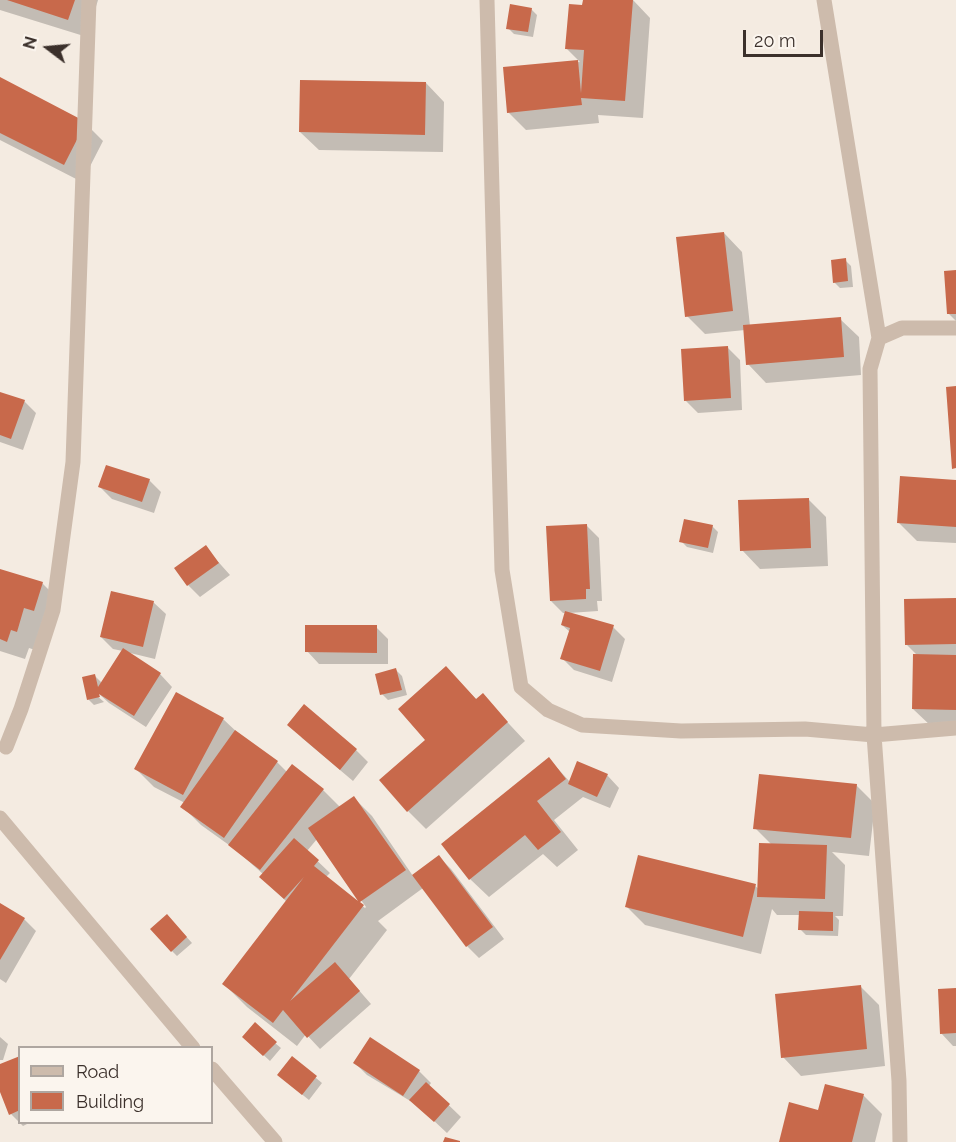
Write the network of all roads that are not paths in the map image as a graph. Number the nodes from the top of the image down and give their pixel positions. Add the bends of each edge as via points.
1 (89, 0) edge
2 (487, 0) edge
3 (824, 0) edge
4 (956, 328) edge
5 (879, 338) junction
6 (956, 728) edge
7 (874, 735) junction
8 (6, 747) dead end
9 (0, 818) edge
10 (192, 1046) edge
11 (213, 1070) edge
12 (275, 1142) edge
13 (900, 1142) edge

1 - 8 street via 73,462 53,610
2 - 7 street via 502,570 521,687 548,710 582,725 681,731 805,729
3 - 5 street
4 - 5 street via 902,328
5 - 7 street via 870,369
6 - 7 street
7 - 13 street
9 - 10 street
11 - 12 street

